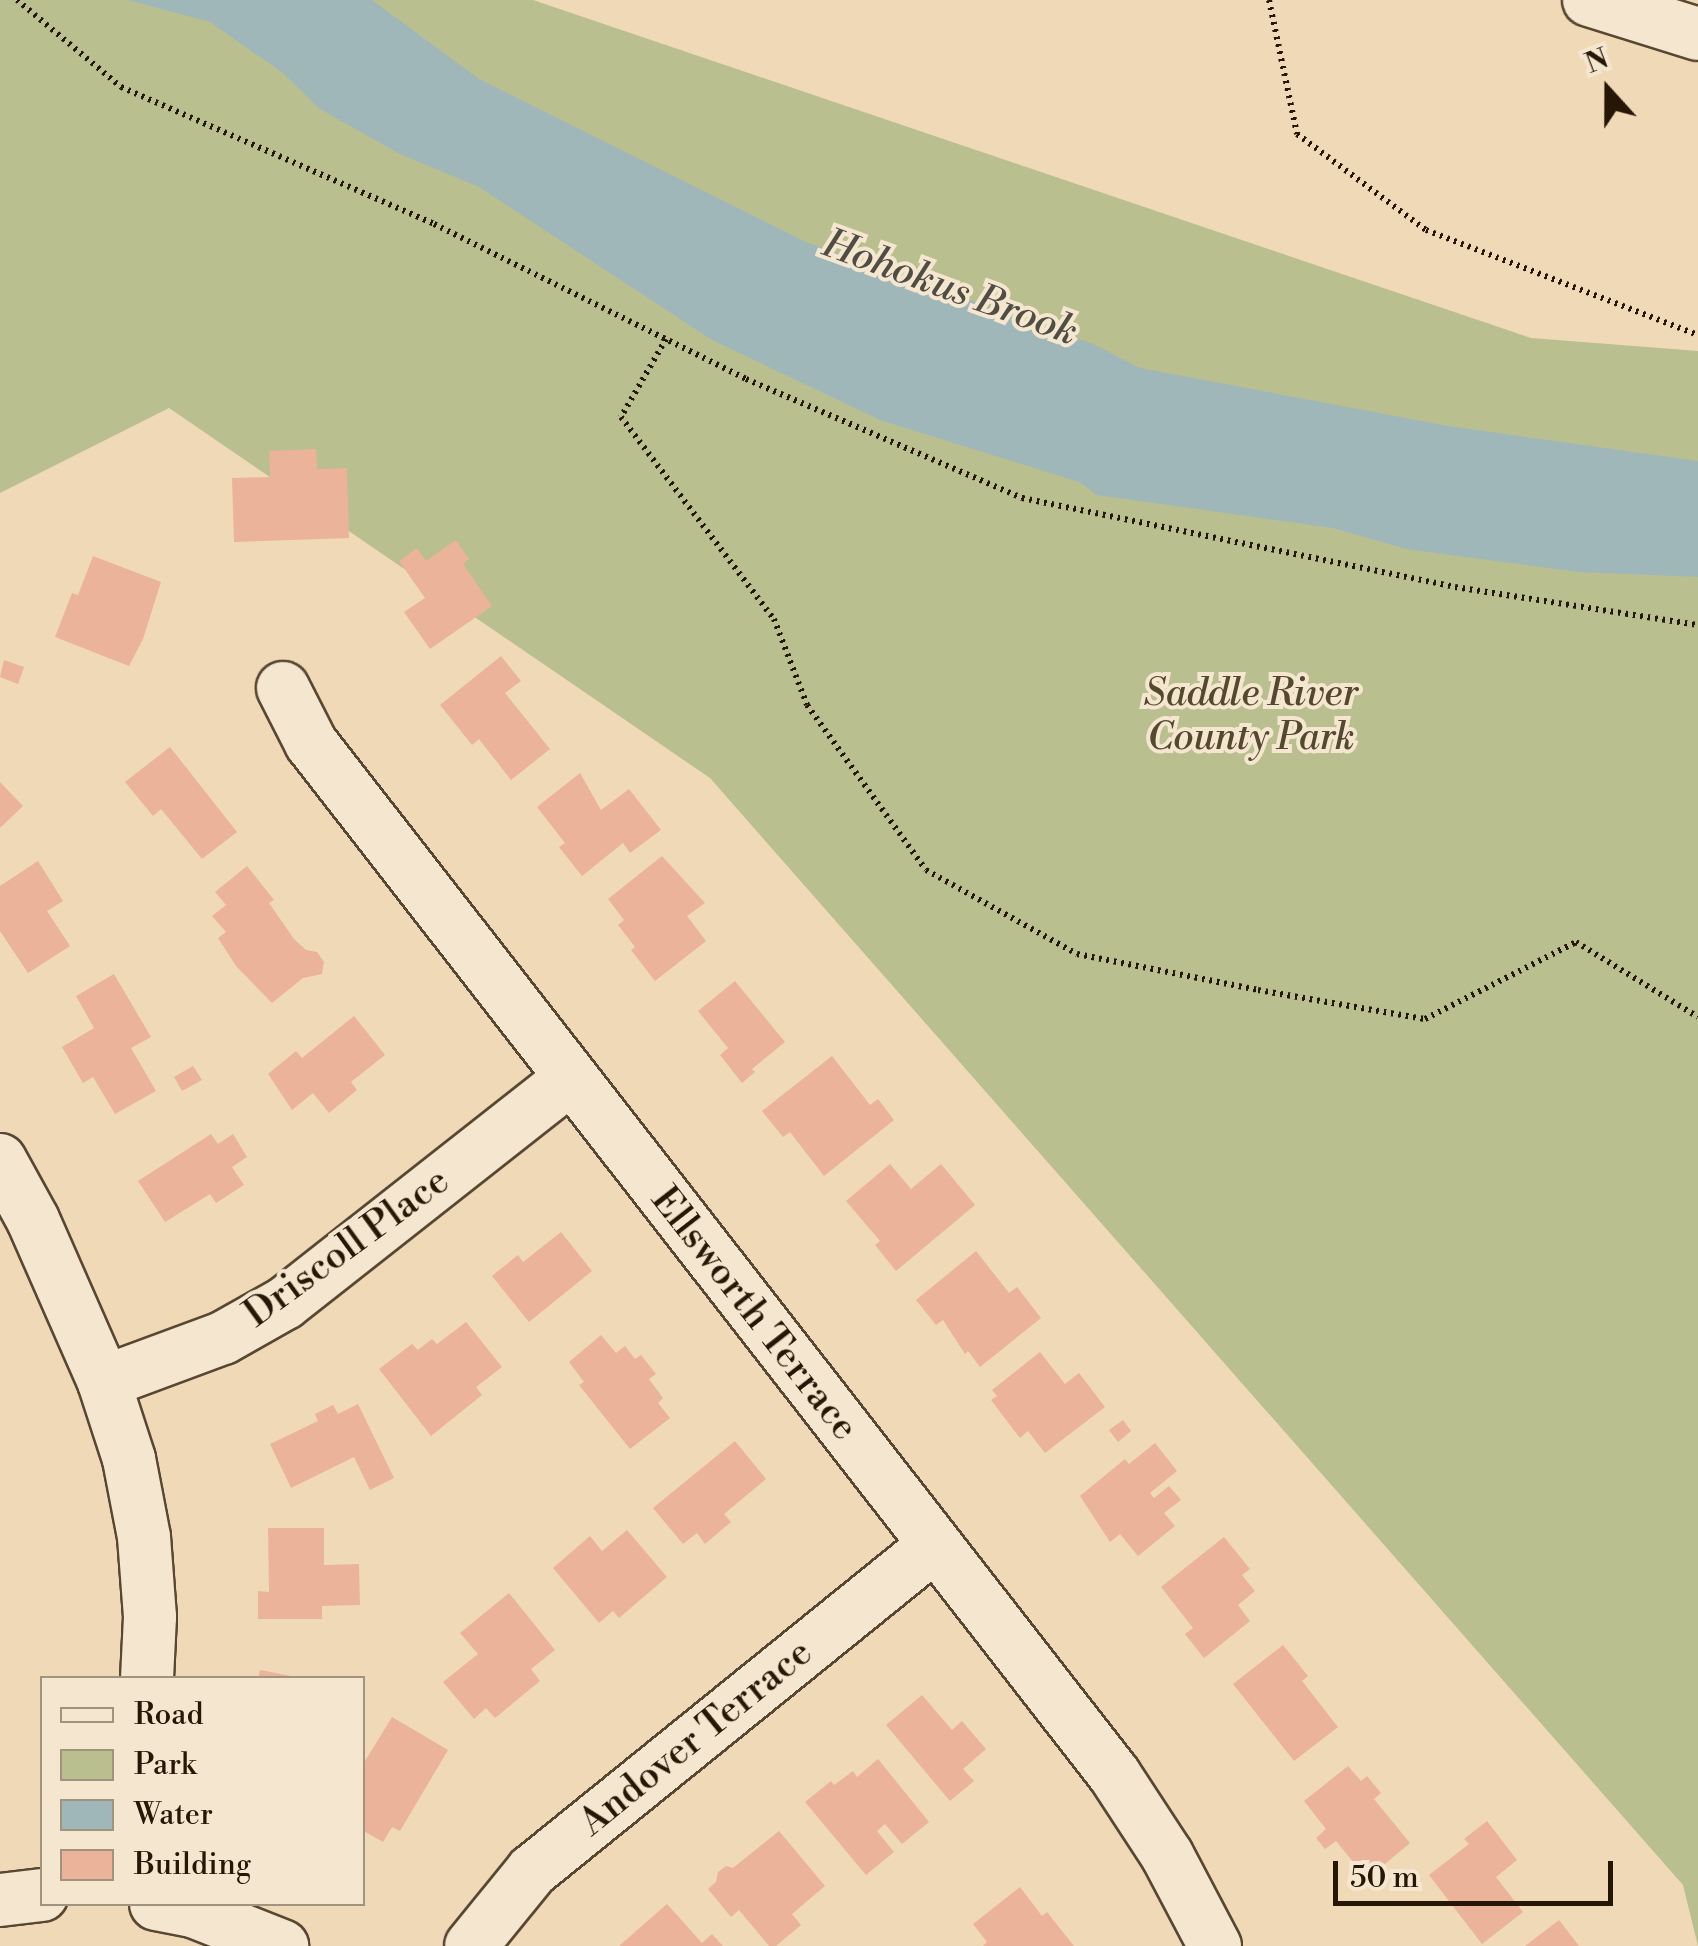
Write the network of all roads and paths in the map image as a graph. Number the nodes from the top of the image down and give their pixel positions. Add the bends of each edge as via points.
1 (17, 0) edge
2 (1269, 0) edge
3 (1604, 2) edge
4 (1698, 34) edge
5 (1698, 335) edge
6 (666, 339) junction
7 (1698, 625) edge
8 (283, 688) dead end
9 (1698, 1016) edge
10 (570, 1079) junction
11 (0, 1160) edge
12 (104, 1382) junction
13 (935, 1545) junction
14 (147, 1676) edge
15 (40, 1895) edge
16 (0, 1900) edge
17 (166, 1906) edge
18 (282, 1946) edge
19 (471, 1946) edge
20 (1216, 1946) edge

1 - 6 path via 121,87 434,224
2 - 5 path via 1297,134 1426,230
3 - 4 street
6 - 7 path via 1022,498 1455,587
6 - 9 path via 621,417 774,619 807,705 926,870 1077,954 1258,990 1425,1019 1576,942
8 - 10 street, Ellsworth Terrace via 310,743
10 - 12 street, Driscoll Place via 285,1303 224,1338
10 - 13 street, Ellsworth Terrace
11 - 12 street
12 - 14 street via 144,1537
13 - 19 street, Andover Terrace via 532,1871
13 - 20 street, Ellsworth Terrace via 1114,1774 1168,1855
15 - 16 street
17 - 18 street

